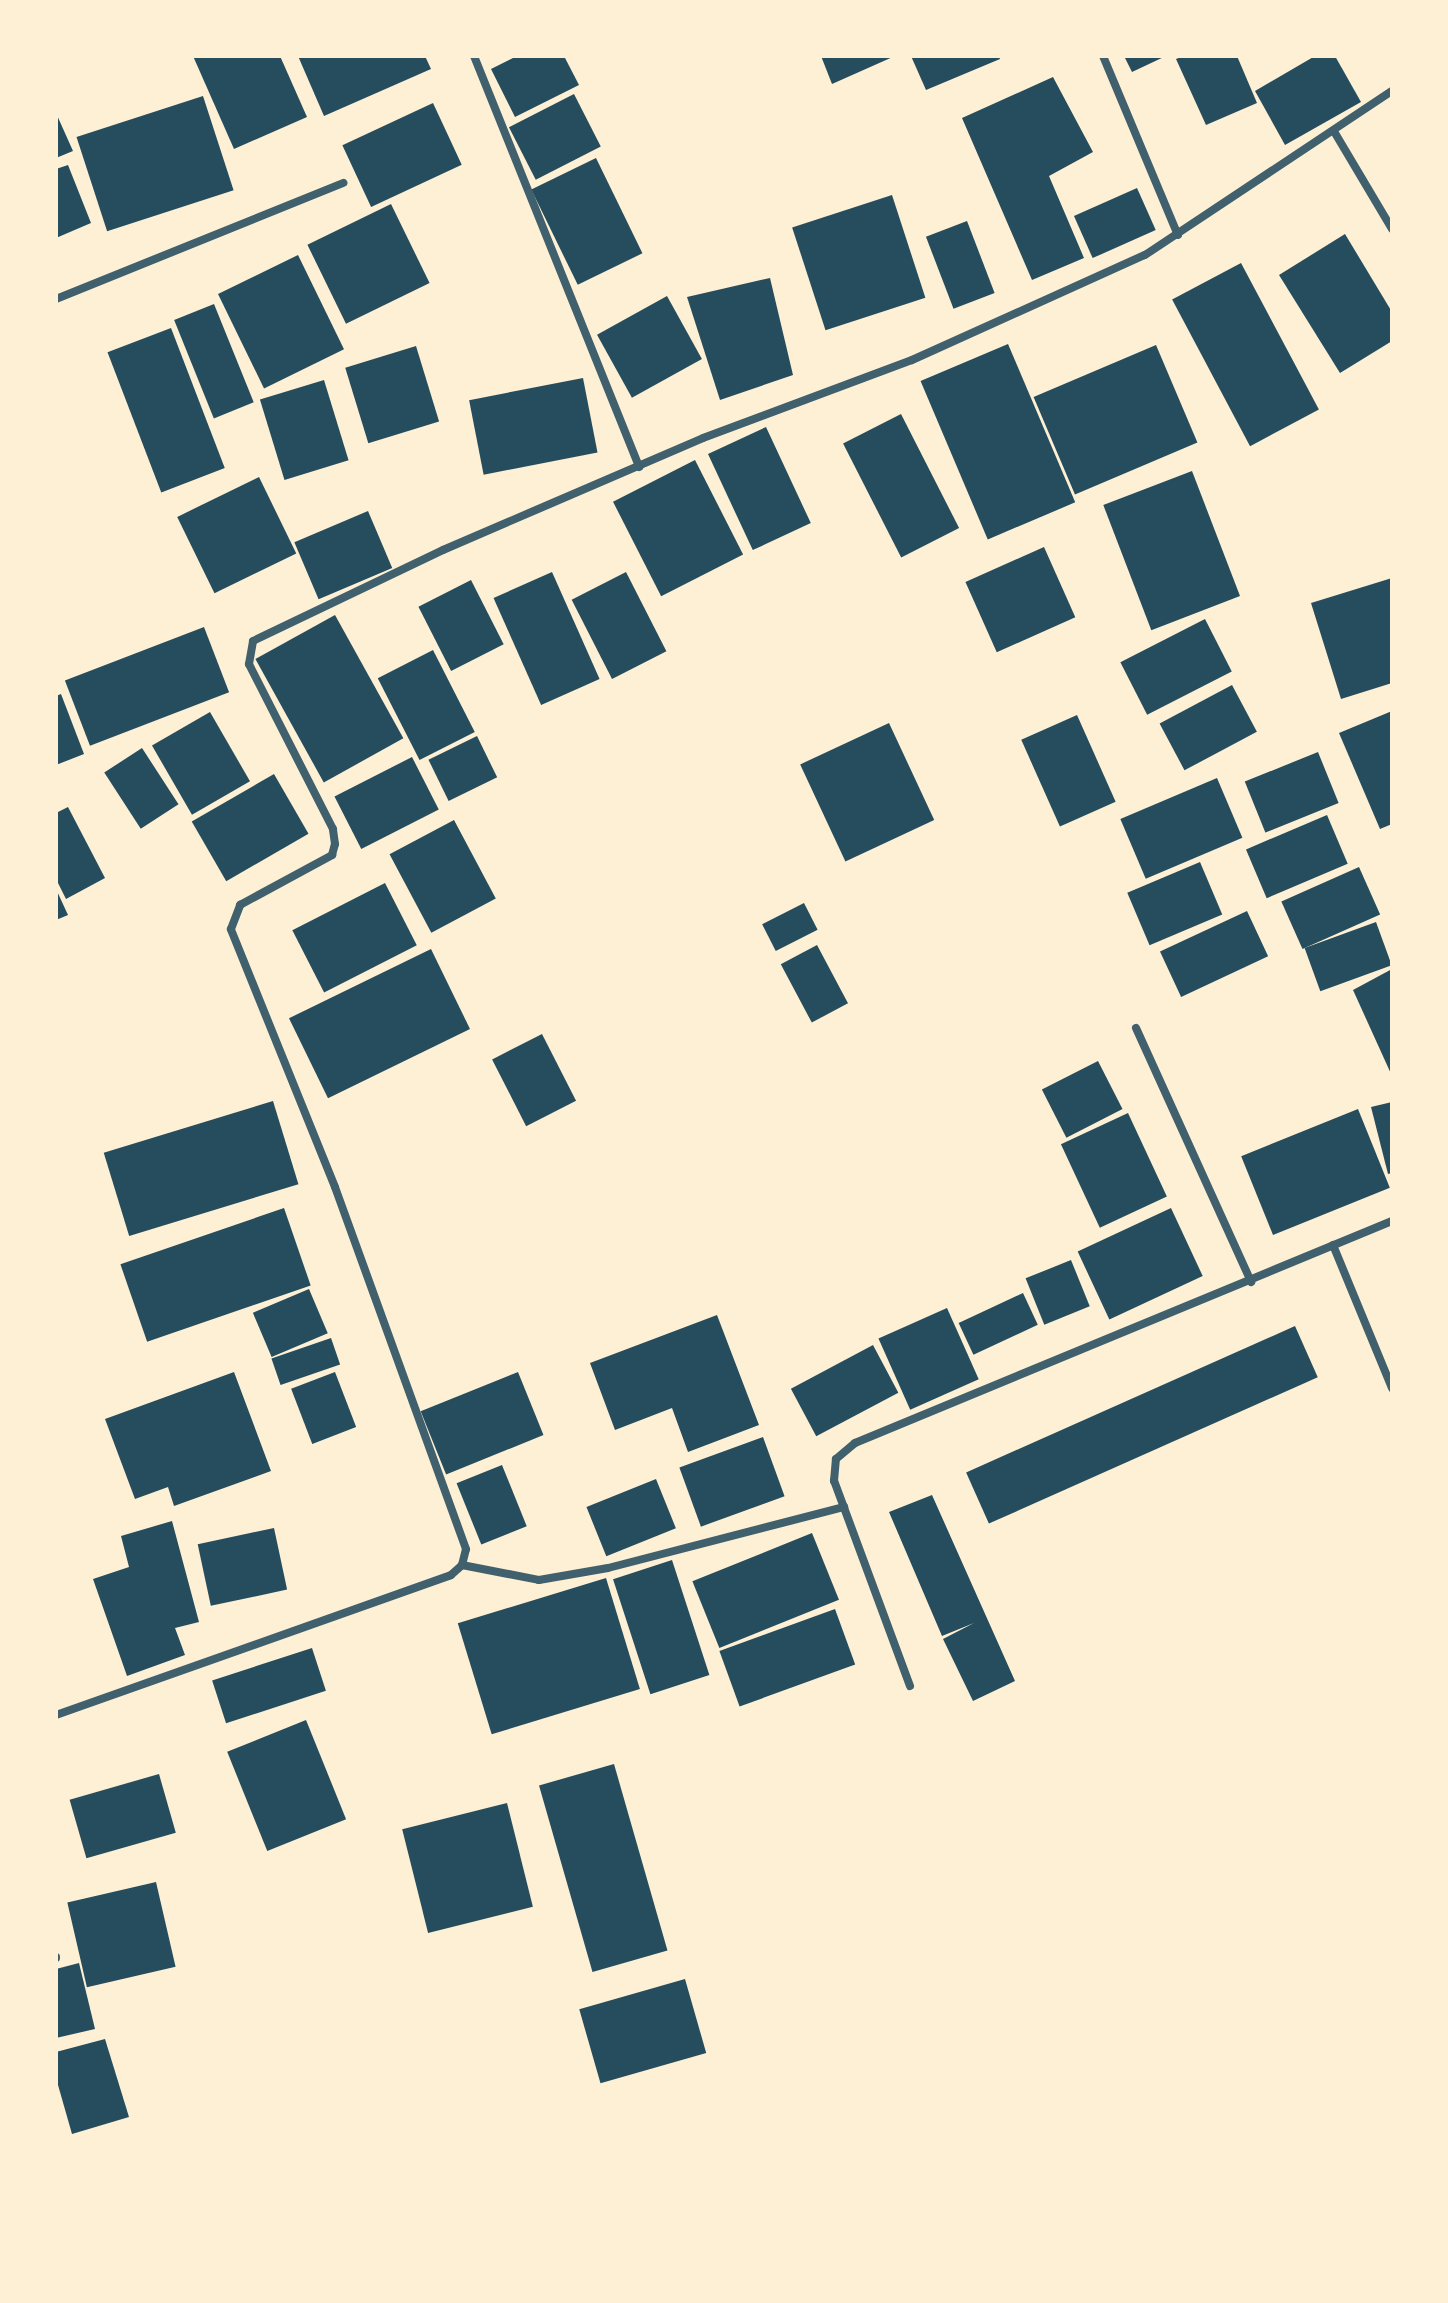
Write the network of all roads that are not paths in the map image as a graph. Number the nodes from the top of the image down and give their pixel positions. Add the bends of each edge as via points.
1 (474, 56) edge
2 (1103, 56) edge
3 (1392, 91) edge
4 (1335, 133) junction
5 (343, 183) dead end
6 (1392, 229) edge
7 (1178, 235) junction
8 (56, 299) edge
9 (639, 467) junction
10 (1136, 1028) dead end
11 (1392, 1221) edge
12 (1333, 1245) junction
13 (1251, 1282) junction
14 (1392, 1388) edge
15 (844, 1507) junction
16 (462, 1565) junction
17 (910, 1686) dead end
18 (56, 1715) edge

1 - 9 street
2 - 7 street
3 - 4 street
4 - 6 street
4 - 7 street
5 - 8 street
7 - 9 street via 912,360
9 - 16 street via 263,633 248,650 249,664 333,829 335,844 332,855 240,905 231,929 335,1187 466,1549
10 - 13 street
11 - 12 street
12 - 13 street
12 - 14 street
13 - 15 street via 855,1443 836,1459 834,1481
15 - 16 street via 608,1568 539,1580
15 - 17 street
16 - 18 street via 451,1575 374,1604

